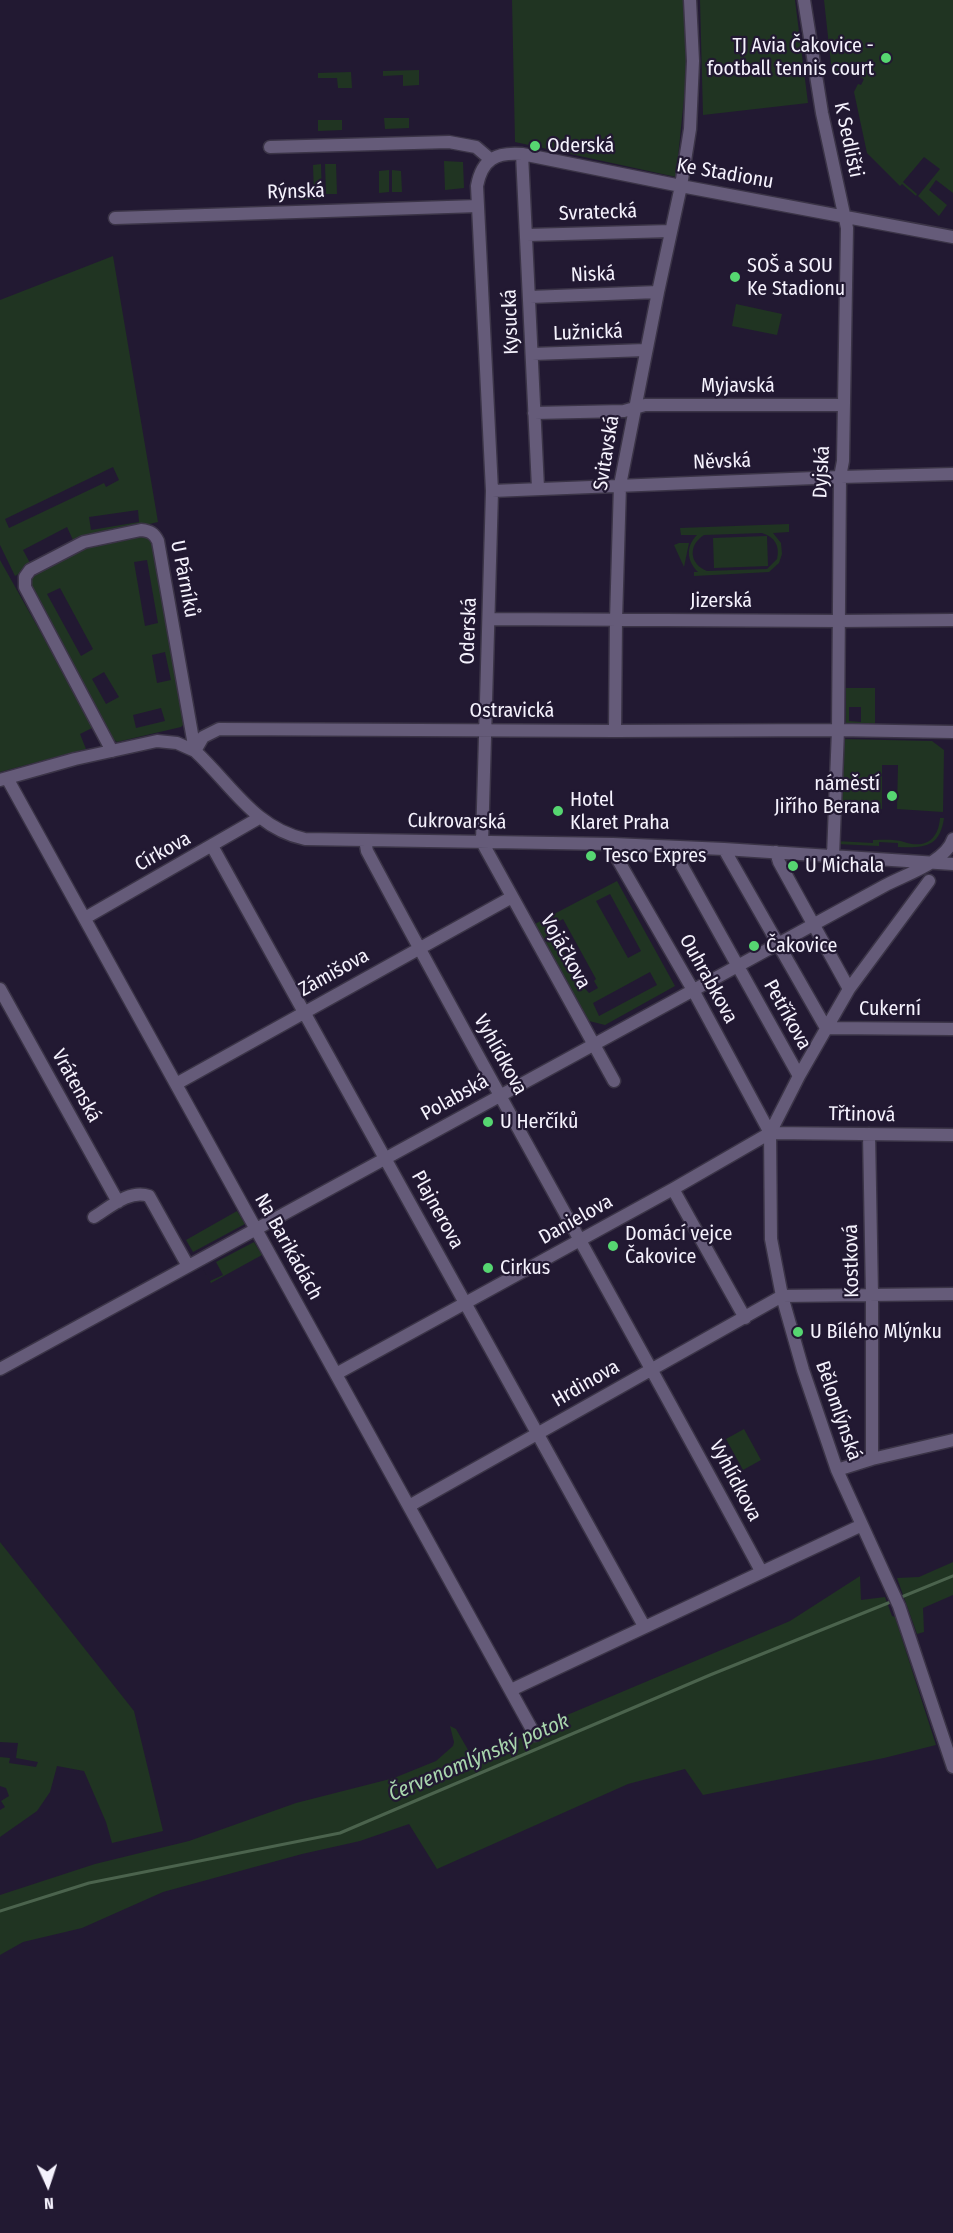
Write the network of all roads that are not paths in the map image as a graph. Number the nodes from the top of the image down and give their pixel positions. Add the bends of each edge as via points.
1 (690, 0) edge
2 (804, 0) edge
3 (270, 147) dead end
4 (522, 154) junction
5 (490, 159) junction
6 (681, 186) junction
7 (478, 206) junction
8 (845, 216) junction
9 (115, 218) dead end
10 (671, 231) junction
11 (527, 235) junction
12 (953, 237) edge
13 (658, 292) junction
14 (530, 297) junction
15 (646, 350) junction
16 (532, 354) junction
17 (843, 405) junction
18 (634, 408) junction
19 (534, 413) junction
20 (953, 474) edge
21 (840, 477) junction
22 (620, 485) junction
23 (538, 488) junction
24 (492, 491) junction
25 (489, 618) junction
26 (616, 620) junction
27 (953, 620) edge
28 (839, 621) junction
29 (486, 730) junction
30 (838, 730) junction
31 (615, 731) junction
32 (953, 732) edge
33 (112, 750) junction
34 (195, 751) junction
35 (4, 779) edge
36 (259, 818) junction
37 (953, 839) edge
38 (365, 840) junction
39 (482, 842) junction
40 (612, 844) junction
41 (212, 846) junction
42 (674, 847) junction
43 (724, 849) junction
44 (776, 852) junction
45 (833, 856) junction
46 (930, 862) junction
47 (953, 864) edge
48 (929, 881) dead end
49 (512, 897) junction
50 (85, 918) junction
51 (814, 924) junction
52 (779, 944) junction
53 (419, 949) junction
54 (738, 966) junction
55 (0, 989) edge
56 (849, 989) junction
57 (693, 990) junction
58 (304, 1013) junction
59 (826, 1028) junction
60 (953, 1029) edge
61 (594, 1044) junction
62 (799, 1076) junction
63 (614, 1081) dead end
64 (176, 1084) junction
65 (501, 1095) junction
66 (770, 1133) junction
67 (868, 1134) junction
68 (953, 1136) edge
69 (386, 1158) junction
70 (673, 1189) junction
71 (118, 1202) junction
72 (94, 1217) dead end
73 (256, 1228) junction
74 (580, 1240) junction
75 (188, 1266) junction
76 (953, 1294) edge
77 (872, 1295) junction
78 (782, 1296) junction
79 (466, 1303) junction
80 (745, 1318) junction
81 (0, 1369) edge
82 (652, 1369) junction
83 (336, 1374) junction
84 (538, 1434) junction
85 (953, 1440) edge
86 (872, 1459) junction
87 (837, 1470) junction
88 (409, 1506) junction
89 (862, 1525) junction
90 (761, 1571) junction
91 (644, 1626) junction
92 (510, 1690) junction
93 (535, 1734) dead end
94 (953, 1767) edge

1 - 6 street, Svitavská via 690,129
2 - 8 street, K Sedlišti via 822,113
3 - 5 street via 449,141 476,147
4 - 5 street, Ke Stadionu
4 - 6 street, Ke Stadionu
4 - 11 street, Kysucká
5 - 7 street via 478,177
6 - 8 street, Ke Stadionu
6 - 10 street, Svitavská
7 - 9 street, Rýnská
7 - 24 street, Oderská
8 - 12 street, Ke Stadionu
8 - 17 street, Dyjská
10 - 11 street, Svratecká
10 - 13 street, Svitavská
11 - 14 street, Kysucká
13 - 14 street, Niská
13 - 15 street, Svitavská
14 - 16 street, Kysucká
15 - 16 street, Lužnická
15 - 18 street, Svitavská
16 - 19 street, Kysucká
17 - 18 street, Myjavská
17 - 21 street, Dyjská
18 - 19 street, Myjavská
18 - 22 street, Svitavská
19 - 23 street, Kysucká
20 - 21 street, Něvská
21 - 22 street, Něvská
21 - 28 street, Dyjská
22 - 23 street, Něvská
22 - 26 street, Svitavská
23 - 24 street, Něvská
24 - 25 street, Oderská
25 - 26 street, Jizerská
25 - 29 street, Oderská
26 - 28 street, Jizerská
26 - 31 street, Svitavská
27 - 28 street, Jizerská
28 - 30 street, Dyjská
29 - 31 street, Ostravická
29 - 34 street, Ostravická via 219,729 203,737
29 - 39 street, Oderská
30 - 31 street, Ostravická
30 - 32 street
30 - 45 street
33 - 34 street, Cukrovarská via 167,741
33 - 34 street, U Párníků via 24,587 25,577 30,570 84,542 141,530 154,534 158,541
33 - 35 street, Cukrovarská
34 - 36 street, Cukrovarská
35 - 50 street, Na Barikádách
36 - 38 street, Cukrovarská via 295,836
36 - 41 street, Církova
37 - 46 street via 947,850
38 - 39 street, Cukrovarská
38 - 53 street, Vyhlídkova
39 - 40 street, Cukrovarská
39 - 49 street, Vojáčkova
40 - 42 street, Cukrovarská
40 - 57 street, Ouhrabkova
41 - 50 street, Církova
41 - 58 street, Plajnerova
42 - 43 street, Cukrovarská
42 - 54 street, Petříkova
43 - 44 street, Cukrovarská
43 - 52 street
44 - 45 street, Cukrovarská
44 - 51 street
45 - 46 street, Cukrovarská
46 - 47 street, Cukrovarská
46 - 51 street, Polabská
48 - 56 street, Bělomlýnská
49 - 53 street, Zámišova
49 - 61 street, Vojáčkova
50 - 64 street, Na Barikádách
51 - 52 street, Polabská
51 - 56 street
52 - 54 street, Polabská
52 - 59 street
53 - 58 street, Zámišova
53 - 65 street, Vyhlídkova
54 - 57 street, Polabská
54 - 62 street, Petříkova
55 - 71 street, Vrátenská
56 - 59 street, Bělomlýnská
57 - 61 street, Polabská
57 - 66 street, Ouhrabkova
58 - 64 street, Zámišova
58 - 69 street, Plajnerova
59 - 60 street, Cukerní
59 - 62 street, Bělomlýnská
61 - 63 street, Vojáčkova
61 - 65 street, Polabská
62 - 66 street, Bělomlýnská
64 - 73 street, Na Barikádách
65 - 69 street, Polabská
65 - 74 street, Vyhlídkova
66 - 67 street, Třtinová
66 - 70 street, Danielova
66 - 78 street, Bělomlýnská via 771,1239
67 - 68 street, Třtinová
67 - 77 street, Kostková
69 - 73 street, Polabská
69 - 79 street, Plajnerova
70 - 74 street, Danielova
70 - 80 street
71 - 72 street
71 - 75 street via 141,1193 149,1196
73 - 75 street, Polabská
73 - 83 street, Na Barikádách
74 - 79 street, Danielova
74 - 82 street, Vyhlídkova
75 - 81 street, Polabská
76 - 77 street
77 - 78 street
77 - 86 street, Kostková
78 - 80 street, Hrdinova
78 - 87 street, Bělomlýnská
79 - 83 street, Danielova
79 - 84 street, Plajnerova
80 - 82 street, Hrdinova
82 - 84 street, Hrdinova
82 - 90 street, Vyhlídkova
83 - 88 street, Na Barikádách
84 - 88 street, Hrdinova
84 - 91 street, Plajnerova
85 - 86 street
86 - 87 street
87 - 89 street, Bělomlýnská
88 - 92 street, Na Barikádách
89 - 90 street
89 - 94 street, Bělomlýnská via 899,1606
90 - 91 street
91 - 92 street
92 - 93 street, Na Barikádách

